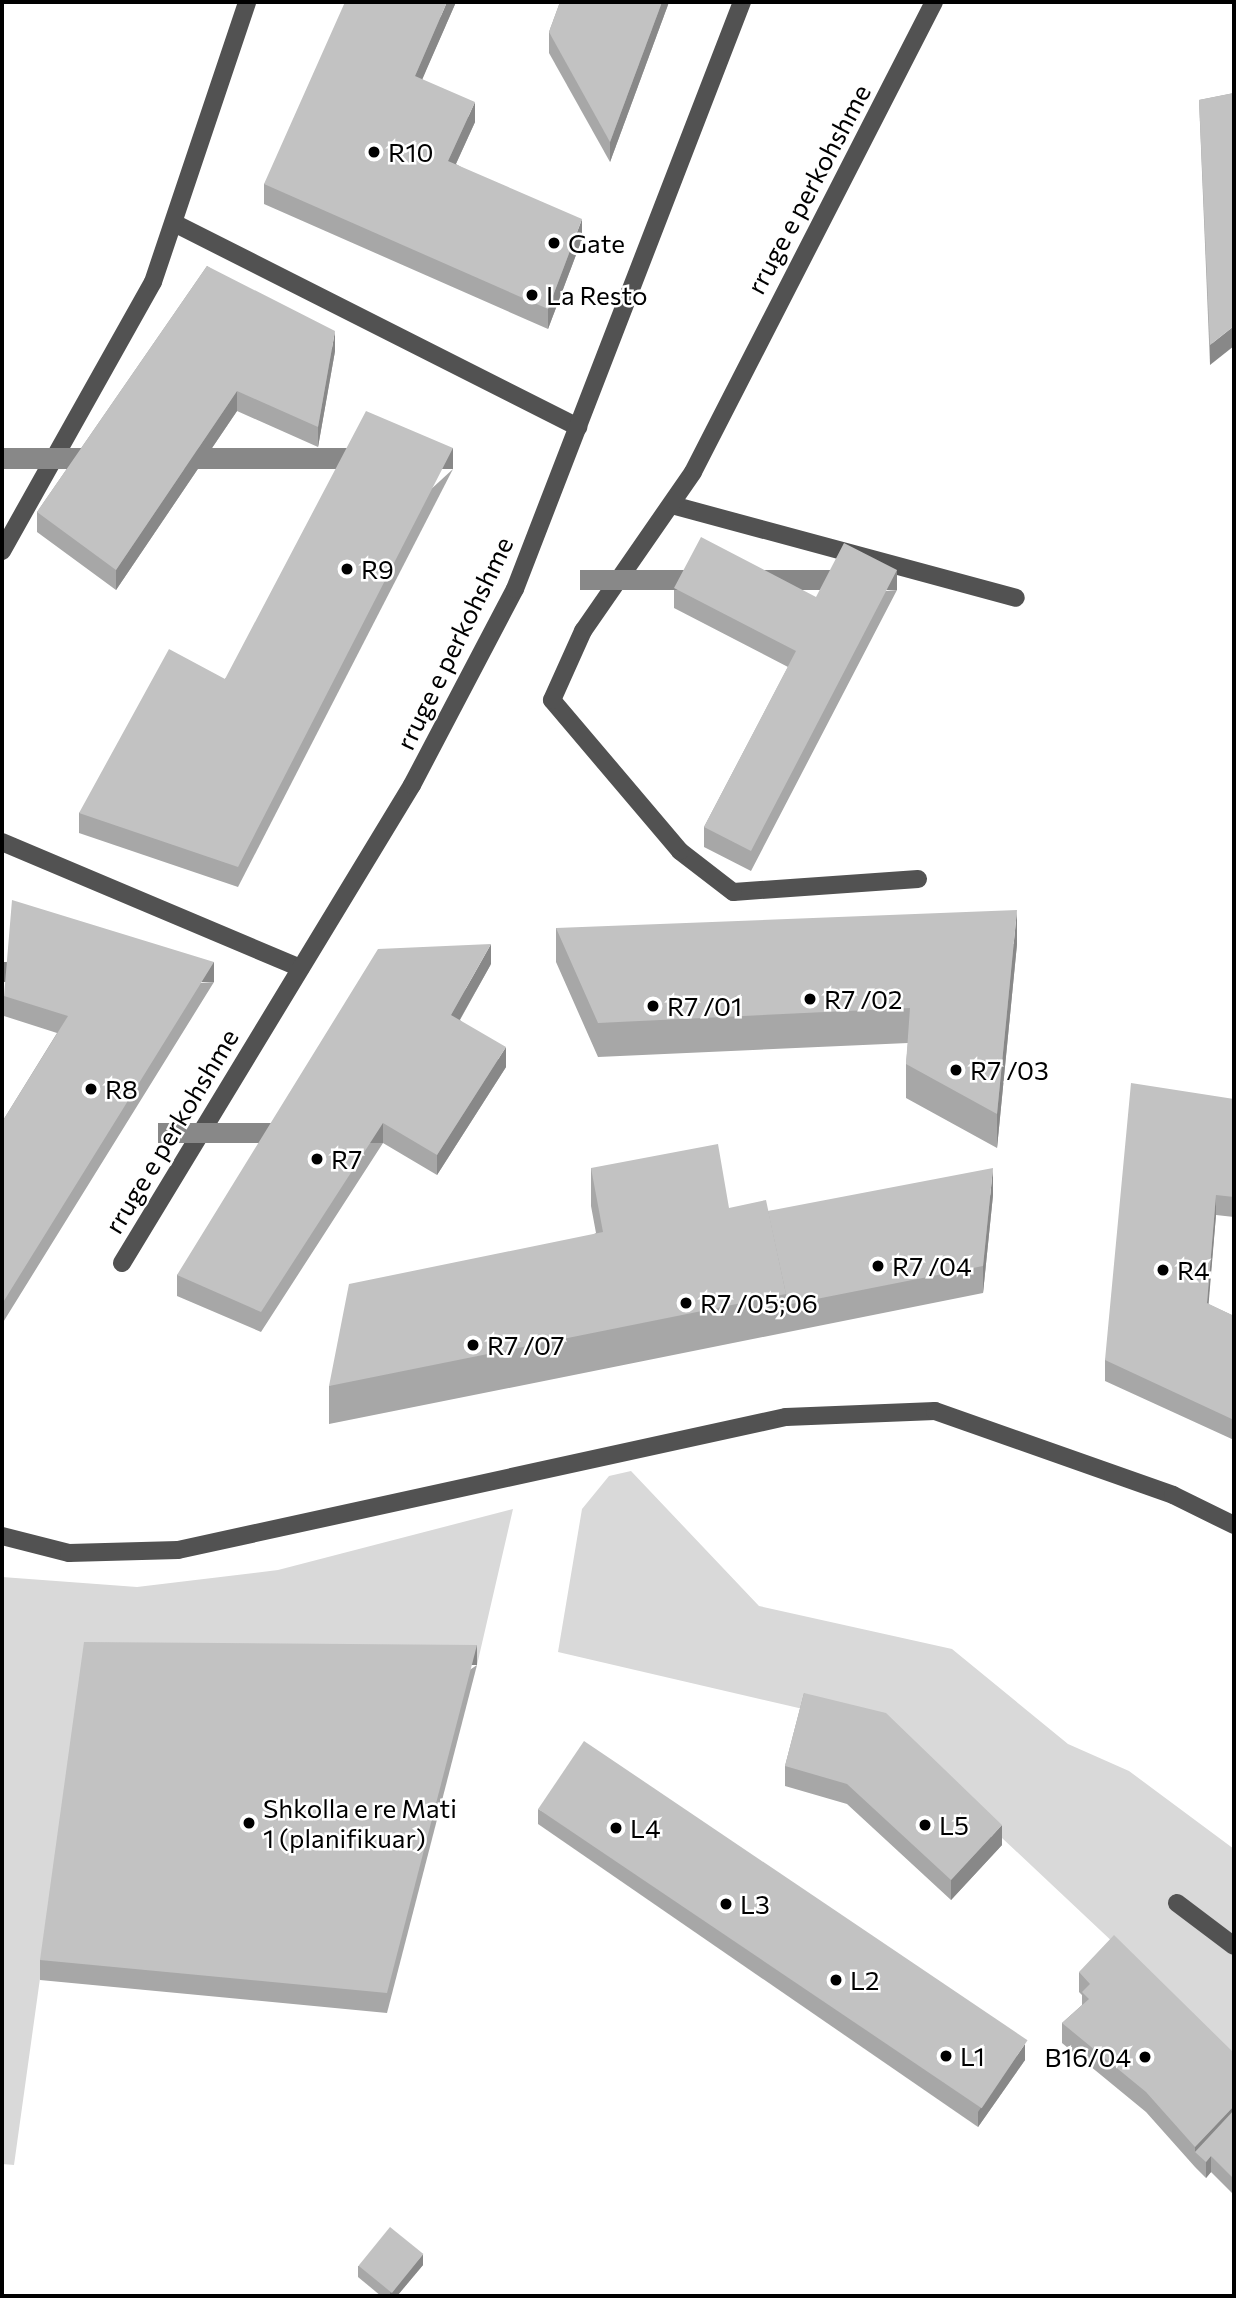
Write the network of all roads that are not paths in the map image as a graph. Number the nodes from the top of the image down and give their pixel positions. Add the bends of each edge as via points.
1 (247, 2) edge
2 (742, 2) edge
3 (934, 2) edge
4 (174, 223) junction
5 (578, 427) junction
6 (672, 505) junction
7 (2, 551) edge
8 (1016, 598) dead end
9 (2, 842) edge
10 (918, 879) dead end
11 (301, 968) junction
12 (122, 1263) dead end
13 (1234, 1525) edge
14 (2, 1536) edge
15 (1177, 1903) dead end
16 (1234, 1946) edge

1 - 4 street
2 - 5 street, rruge e perkohshme
3 - 6 street, rruge e perkohshme
4 - 5 street
4 - 7 street via 117,352
5 - 11 street, rruge e perkohshme via 515,589 412,785
6 - 8 street
6 - 10 street, rruge e perkohshme via 583,631 552,700 680,851 733,892
9 - 11 street
11 - 12 street, rruge e perkohshme
13 - 14 street via 1173,1495 935,1411 786,1417 178,1550 69,1553
15 - 16 street

